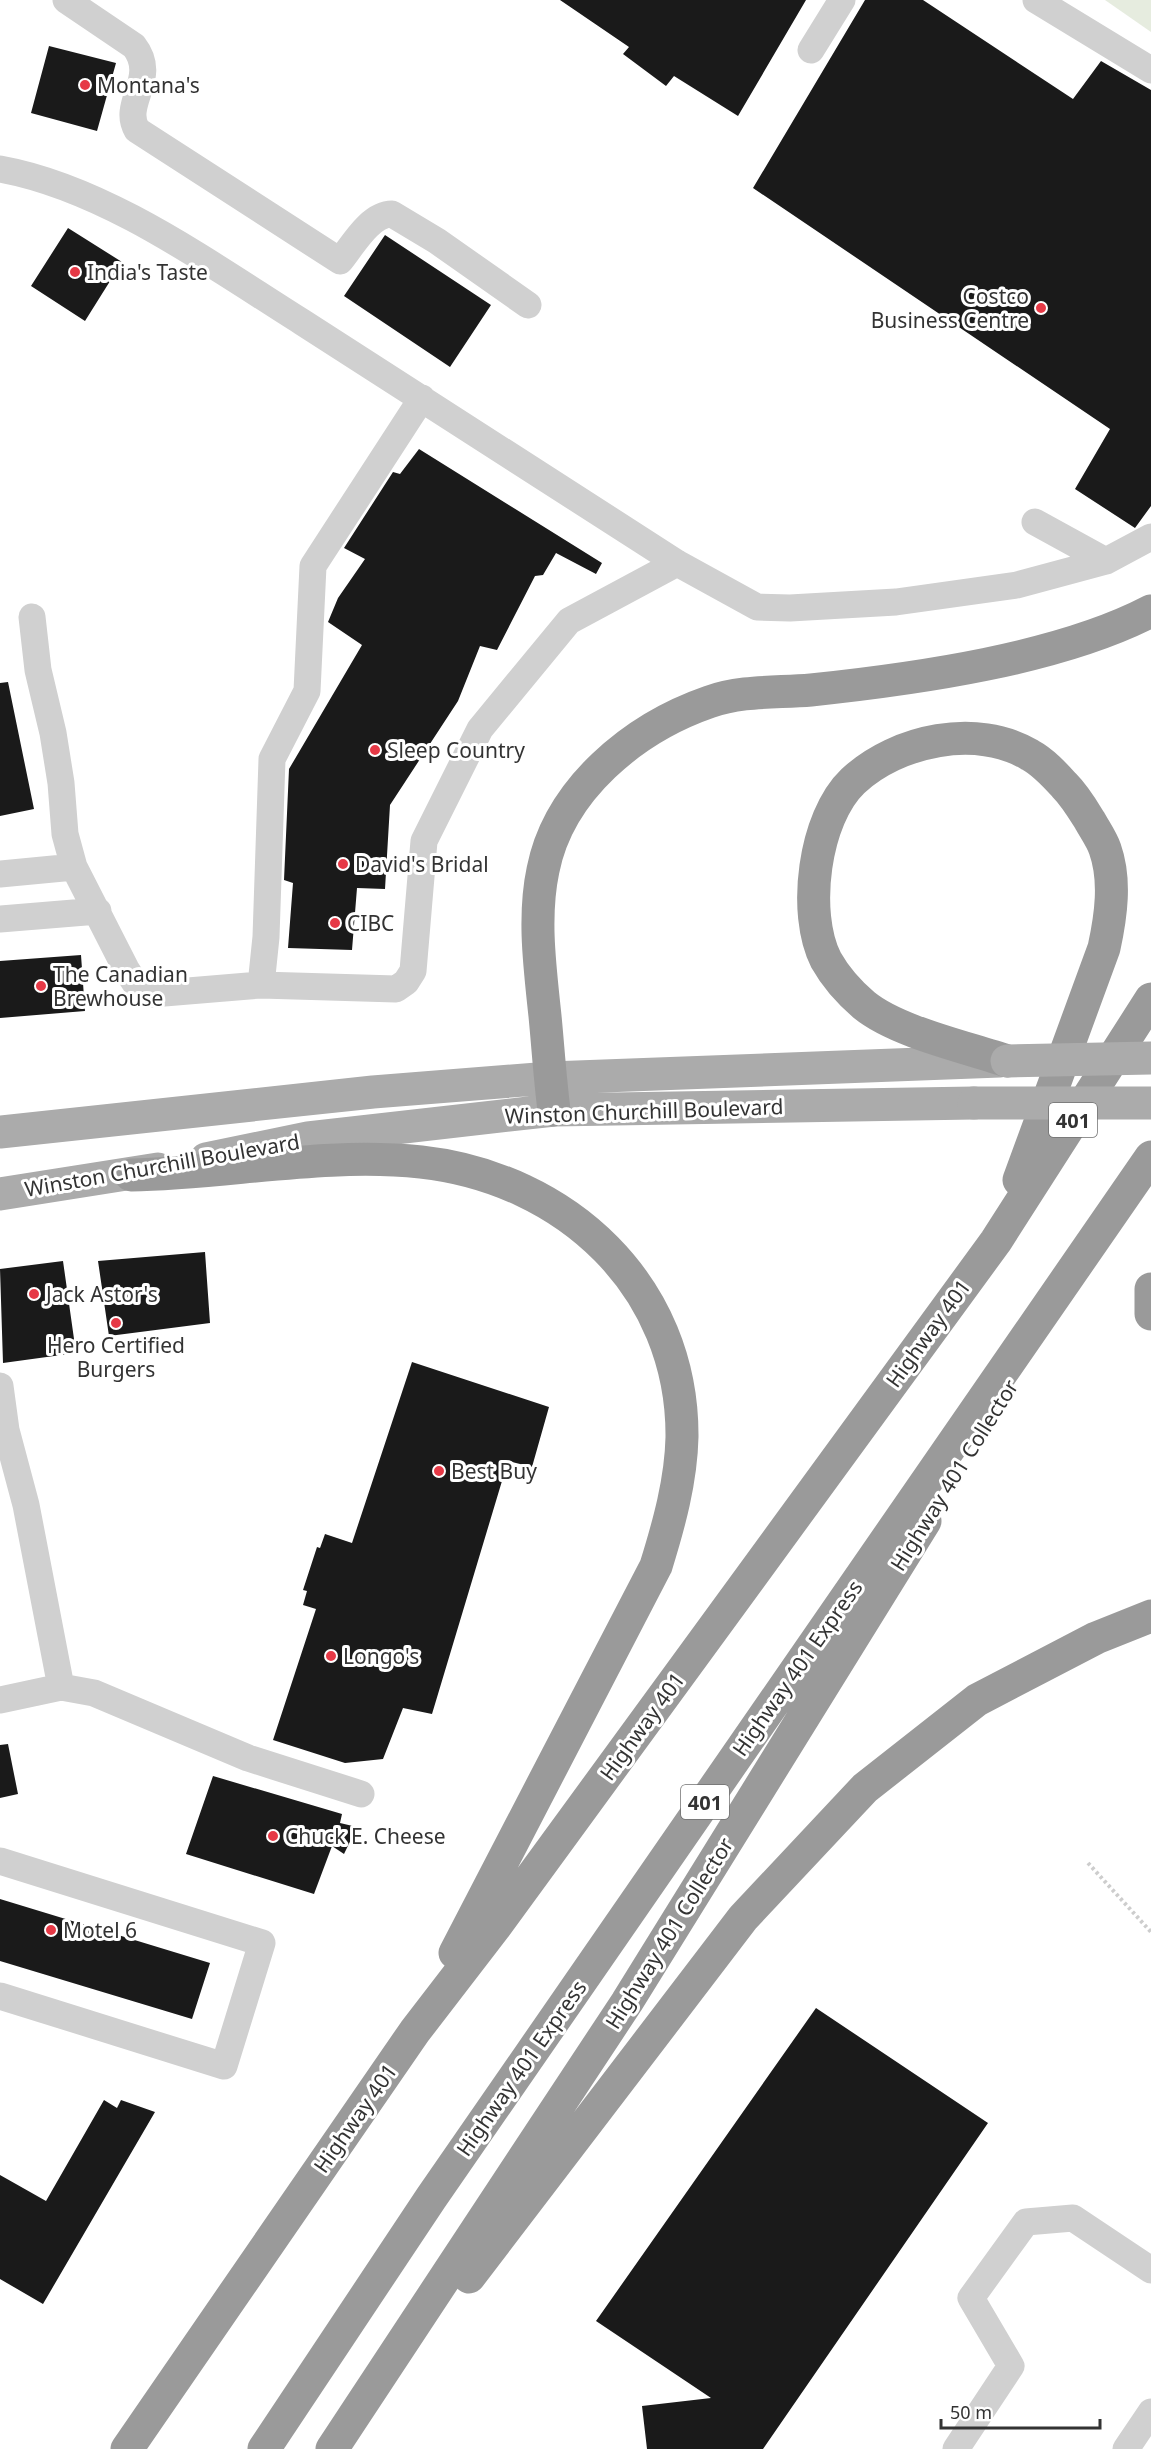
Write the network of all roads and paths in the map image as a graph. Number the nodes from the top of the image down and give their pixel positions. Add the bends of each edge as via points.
1 (66, 0) edge
2 (842, 0) edge
3 (1036, 0) edge
4 (812, 50) dead end
5 (1151, 70) edge
6 (0, 169) edge
7 (528, 305) dead end
8 (422, 398) junction
9 (1035, 522) dead end
10 (1151, 537) edge
11 (1106, 561) junction
12 (677, 563) junction
13 (1151, 611) edge
14 (32, 616) dead end
15 (74, 867) junction
16 (0, 874) edge
17 (98, 911) junction
18 (0, 918) edge
19 (261, 985) junction
20 (1151, 999) edge
21 (1151, 1058) edge
22 (1007, 1061) junction
23 (550, 1078) junction
24 (1151, 1103) edge
25 (554, 1110) junction
26 (0, 1132) edge
27 (1151, 1157) edge
28 (1151, 1168) edge
29 (131, 1174) junction
30 (0, 1194) edge
31 (996, 1241) junction
32 (1151, 1289) edge
33 (1151, 1314) edge
34 (0, 1386) edge
35 (1151, 1616) edge
36 (61, 1687) junction
37 (0, 1700) edge
38 (361, 1794) dead end
39 (0, 1862) edge
40 (1088, 1863) dead end
41 (1151, 1932) edge
42 (0, 1996) edge
43 (415, 2031) junction
44 (1151, 2270) edge
45 (1151, 2412) edge
46 (127, 2449) edge
47 (264, 2449) edge
48 (332, 2449) edge
49 (340, 2449) edge
50 (956, 2449) edge
51 (1126, 2449) edge

1 - 7 street via 134,46 141,56 141,88 133,109 137,130 340,261 379,218 392,214
2 - 4 street
3 - 5 street
6 - 8 street via 43,178 108,206 214,267
8 - 12 street
8 - 19 street via 313,567 307,691 272,759
9 - 11 street
10 - 11 street
11 - 12 street via 1017,585 936,598 790,608 757,606
12 - 19 street via 569,621 480,729 424,842 413,971 406,982 396,989
13 - 23 highway via 1063,646 952,670 810,690 759,691 710,701 635,739 578,794 555,832 543,869 538,913
14 - 15 street via 38,670 59,773 65,834
15 - 16 street
15 - 17 street
17 - 18 street
17 - 19 street via 126,969 144,991 152,994
20 - 31 highway, Highway 401 / 401
21 - 22 main road, Winston Churchill Boulevard, bridge
22 - 23 main road, Winston Churchill Boulevard
22 - 31 highway via 928,1035 865,1005 826,960 815,926 813,896 818,854 824,829 837,804 852,782 880,761 912,746 984,739 1031,755 1075,795 1105,849 1111,914 1104,948
23 - 25 highway
23 - 26 main road, Winston Churchill Boulevard
24 - 25 main road, Winston Churchill Boulevard, bridge
25 - 29 main road, Winston Churchill Boulevard via 308,1138
27 - 47 highway, Highway 401 Express / 401 via 431,2198
28 - 48 highway, Highway 401 Collector / 401 via 627,2002
29 - 30 main road, Winston Churchill Boulevard
29 - 43 highway via 182,1174 380,1159 449,1166 492,1176 555,1206 610,1252 640,1292 667,1345 678,1386 681,1453 670,1521 656,1566
31 - 43 highway, Highway 401 / 401
32 - 33 highway
34 - 36 street via 6,1430 48,1607
35 - 49 highway via 1096,1638 977,1700 865,1788 743,1918
36 - 37 street
36 - 38 street via 94,1693 248,1758
39 - 42 street via 262,1943 224,2066
40 - 41 path
43 - 46 highway, Highway 401 / 401
44 - 50 street via 1073,2218 1026,2222 971,2298 1011,2366
45 - 51 street

